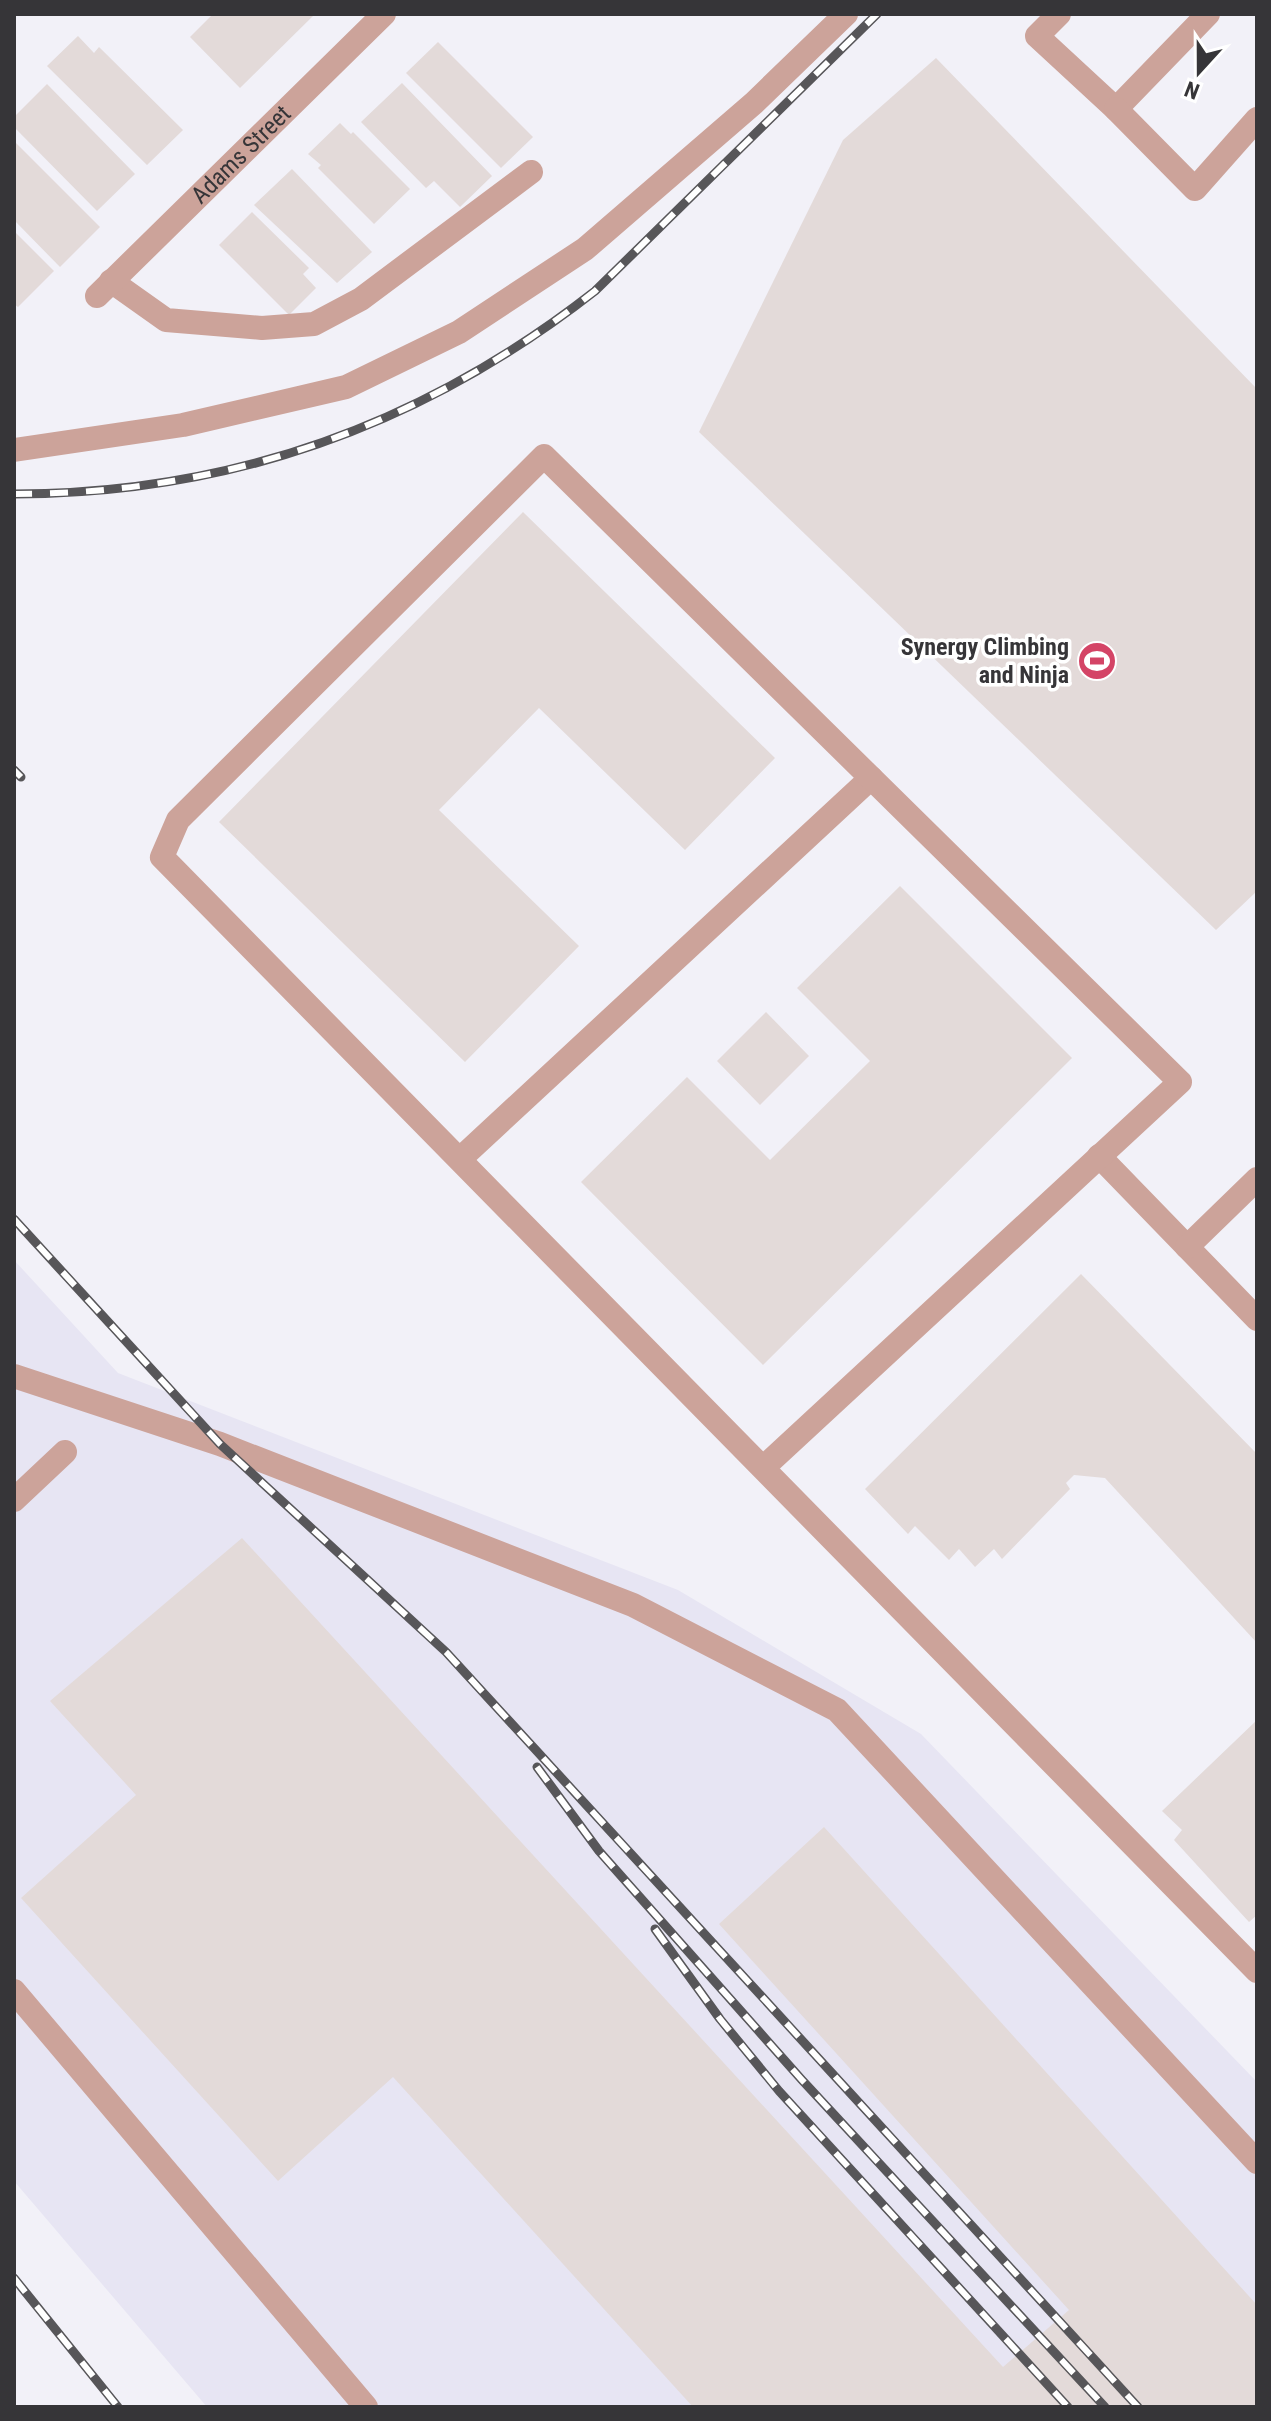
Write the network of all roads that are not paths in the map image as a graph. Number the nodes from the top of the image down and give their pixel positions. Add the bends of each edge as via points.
1 (384, 14) edge
2 (846, 14) edge
3 (1059, 14) edge
4 (1208, 14) edge
5 (1116, 109) junction
6 (1257, 119) edge
7 (531, 172) dead end
8 (14, 450) edge
9 (871, 778) junction
10 (1099, 1156) junction
11 (460, 1159) junction
12 (1257, 1179) edge
13 (1187, 1247) junction
14 (1257, 1319) edge
15 (14, 1376) edge
16 (65, 1452) dead end
17 (764, 1467) junction
18 (14, 1500) edge
19 (1257, 1971) edge
20 (14, 1991) edge
21 (1257, 2162) edge
22 (366, 2407) edge

1 - 7 street, Adams Street via 104,288 166,320 262,328 314,324 361,299
2 - 8 street via 754,103 585,249 459,332 346,387 183,425
3 - 5 street via 1037,36
4 - 5 street
5 - 6 street via 1195,189
9 - 10 street via 1180,1082
9 - 11 street
9 - 11 street via 544,456 178,820 162,857
10 - 13 street
10 - 17 street
11 - 17 street
12 - 13 street
13 - 14 street
15 - 21 street via 220,1444 633,1605 837,1710
16 - 18 street
17 - 19 street
20 - 22 street

